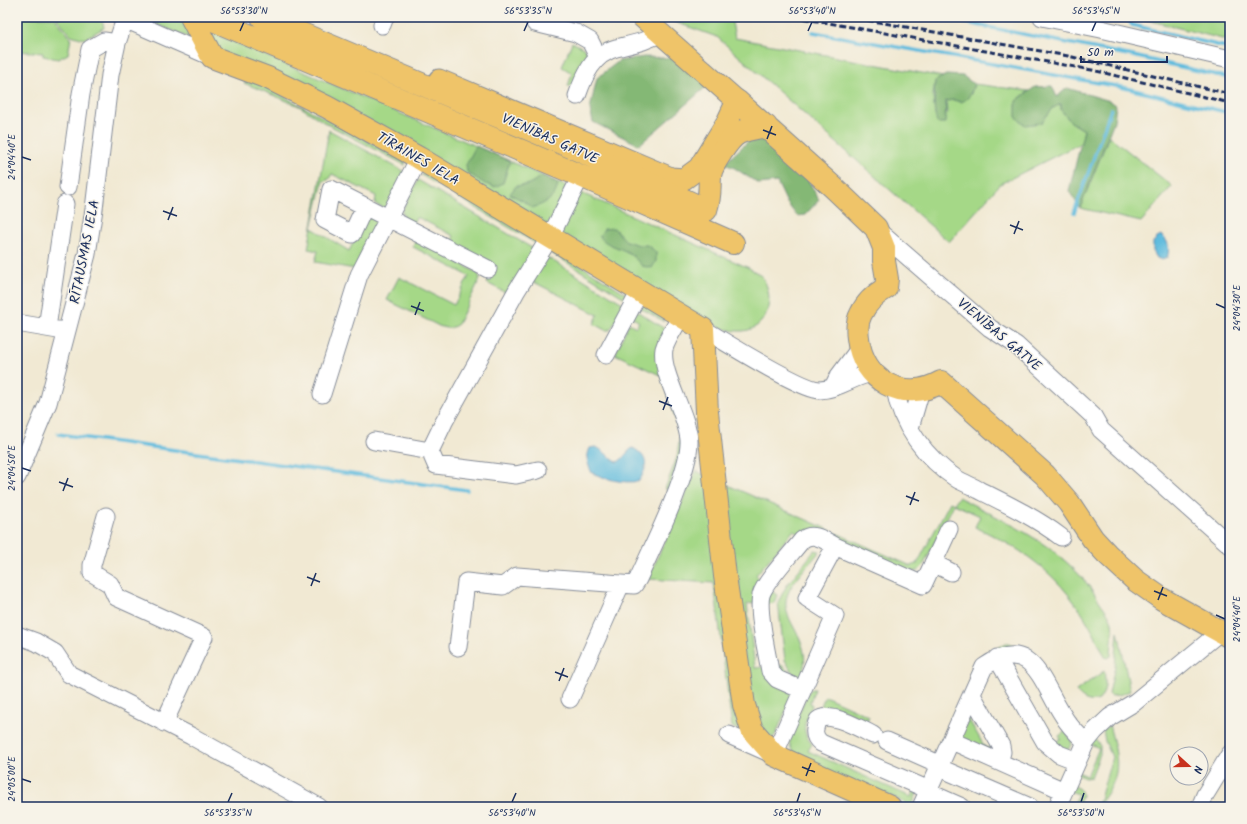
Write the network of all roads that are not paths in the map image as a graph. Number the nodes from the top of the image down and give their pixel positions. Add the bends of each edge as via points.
1 (191, 17) edge
2 (262, 17) edge
3 (642, 17) edge
4 (1042, 17) edge
5 (123, 18) edge
6 (210, 18) edge
7 (535, 23) dead end
8 (1102, 23) edge
9 (286, 27) junction
10 (660, 33) junction
11 (117, 43) junction
12 (212, 57) junction
13 (598, 57) junction
14 (1230, 59) edge
15 (81, 94) junction
16 (577, 96) dead end
17 (107, 98) junction
18 (737, 102) junction
19 (766, 126) junction
20 (419, 158) junction
21 (581, 176) junction
22 (365, 206) dead end
23 (388, 218) junction
24 (876, 228) junction
25 (550, 237) junction
26 (732, 243) dead end
27 (488, 269) dead end
28 (640, 291) junction
29 (681, 316) junction
30 (17, 323) edge
31 (47, 328) junction
32 (703, 329) junction
33 (68, 331) junction
34 (859, 349) junction
35 (606, 355) dead end
36 (872, 373) junction
37 (833, 387) junction
38 (895, 389) junction
39 (921, 390) junction
40 (322, 394) dead end
41 (910, 428) junction
42 (374, 441) dead end
43 (23, 447) edge
44 (430, 451) junction
45 (538, 470) dead end
46 (17, 477) edge
47 (106, 516) dead end
48 (949, 529) dead end
49 (1061, 537) dead end
50 (1230, 545) edge
51 (835, 546) junction
52 (933, 563) junction
53 (951, 572) dead end
54 (621, 584) junction
55 (17, 635) edge
56 (1225, 635) edge
57 (458, 647) dead end
58 (997, 658) junction
59 (802, 690) junction
60 (972, 695) junction
61 (570, 699) dead end
62 (164, 723) junction
63 (729, 735) dead end
64 (952, 740) junction
65 (1086, 742) junction
66 (1230, 754) edge
67 (774, 755) junction
68 (1077, 761) junction
69 (999, 762) junction
70 (940, 766) junction
71 (1064, 791) junction
72 (926, 797) edge
73 (319, 807) edge
74 (890, 807) edge
75 (962, 807) edge
76 (1030, 807) edge
77 (1057, 807) edge
78 (1200, 807) edge

1 - 12 highway
2 - 9 highway, VIENĪBAS GATVE
3 - 10 main road, VIENĪBAS GATVE
4 - 8 street
5 - 11 street, RĪTAUSMAS IELA
5 - 12 street, TĪRAINES IELA
6 - 21 highway, VIENĪBAS GATVE
7 - 13 street via 586,38
8 - 14 street
9 - 18 main road, VIENĪBAS GATVE via 312,30 504,106 671,178 684,179 699,168
9 - 19 highway, VIENĪBAS GATVE via 578,150 706,210 711,193 710,176 731,139 739,133
10 - 13 street via 637,44 614,48
10 - 18 main road, VIENĪBAS GATVE
11 - 15 street via 104,42 90,49
11 - 17 street, RĪTAUSMAS IELA
12 - 20 highway, TĪRAINES IELA via 268,78
13 - 16 street via 584,77
15 - 17 street
15 - 31 street
17 - 33 street, RĪTAUSMAS IELA via 87,254
18 - 19 highway, VIENĪBAS GATVE
19 - 24 highway, VIENĪBAS GATVE
20 - 23 street
20 - 25 highway, TĪRAINES IELA
21 - 25 street
21 - 26 highway, VIENĪBAS GATVE
22 - 23 street
23 - 27 street
23 - 40 street via 359,275
24 - 34 highway via 884,248 886,288 876,295 860,314 857,330
24 - 50 street, VIENĪBAS GATVE via 990,328 1016,345 1093,416 1101,430
25 - 28 highway, TĪRAINES IELA
25 - 44 street via 515,294
28 - 29 highway, TĪRAINES IELA
28 - 35 street
29 - 32 highway, TĪRAINES IELA
29 - 54 street via 664,349 666,370 689,440 687,456 680,481 634,585
30 - 31 street
31 - 33 street
32 - 37 street via 792,380 819,390
32 - 67 highway via 707,412 725,576 744,705 752,730
33 - 43 street, RĪTAUSMAS IELA via 48,404
34 - 36 highway
34 - 37 street via 838,376
36 - 37 street via 860,375 847,383
36 - 38 highway
38 - 39 highway
38 - 41 street via 902,415
39 - 41 street
39 - 56 highway via 941,382 1046,475 1093,539 1135,580 1162,599
41 - 49 street via 934,462 958,480 1033,519
42 - 44 street
43 - 46 street, RĪTAUSMAS IELA
44 - 45 street via 436,465 516,475
47 - 62 street via 92,573 110,584 116,596 204,638
48 - 52 street
51 - 52 street via 923,586
51 - 59 street via 806,598 835,616
51 - 59 street via 813,535 807,536 766,585 762,594 761,605 770,671 777,679
52 - 53 street
54 - 57 street via 517,576 503,586 466,582
54 - 61 street
55 - 62 street via 55,653 69,674
56 - 65 street via 1135,702 1110,717
58 - 60 street via 984,667
58 - 65 street via 1015,655 1026,659 1037,670 1068,723
58 - 68 street via 1045,742 1059,754
59 - 67 street
60 - 64 street
60 - 69 street via 1001,746
62 - 73 street
63 - 67 street
64 - 69 street
64 - 70 street
65 - 68 street
66 - 78 street
67 - 74 highway
68 - 71 street
69 - 71 street
70 - 72 street
70 - 72 street via 840,720 826,717 818,720 814,730 820,742
70 - 76 street
71 - 77 street
72 - 75 street

